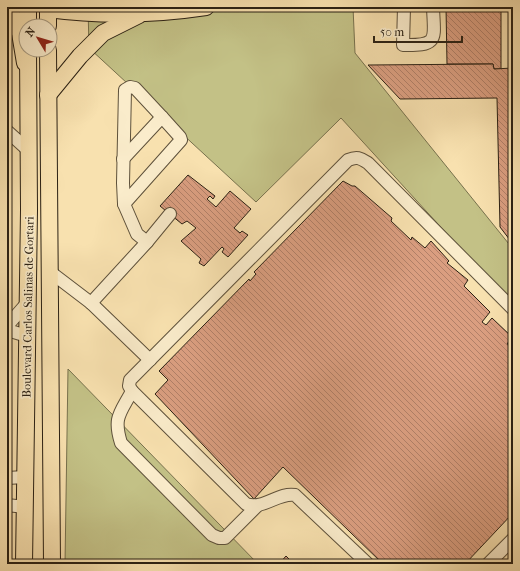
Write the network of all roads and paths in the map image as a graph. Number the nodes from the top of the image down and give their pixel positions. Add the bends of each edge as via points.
1 (9, 7) edge
2 (28, 7) edge
3 (206, 7) edge
4 (404, 7) edge
5 (433, 7) edge
6 (43, 8) edge
7 (141, 14) junction
8 (28, 18) edge
9 (46, 18) edge
10 (28, 58) edge
11 (48, 58) edge
12 (28, 82) junction
13 (48, 95) junction
14 (162, 117) junction
15 (7, 130) edge
16 (28, 150) junction
17 (123, 159) junction
18 (124, 204) junction
19 (170, 214) dead end
20 (147, 242) junction
21 (49, 271) junction
22 (28, 302) junction
23 (91, 303) junction
24 (513, 309) edge
25 (7, 326) edge
26 (7, 330) edge
27 (27, 336) junction
28 (150, 360) junction
29 (132, 391) junction
30 (25, 477) junction
31 (7, 478) edge
32 (7, 505) edge
33 (257, 506) junction
34 (25, 507) junction
35 (513, 539) edge
36 (24, 564) edge
37 (52, 564) edge
38 (368, 564) edge
39 (488, 564) edge

1 - 12 main road via 20,33
2 - 8 main road
3 - 7 main road
4 - 5 street via 403,45 424,45 430,42 434,36
6 - 7 main road via 71,12
6 - 9 main road
7 - 13 main road via 103,33
10 - 12 main road, Boulevard Carlos Salinas de Gortari
11 - 13 main road, Boulevard Carlos Salinas de Gortari
12 - 16 main road, Boulevard Carlos Salinas de Gortari
13 - 21 main road, Boulevard Carlos Salinas de Gortari
14 - 17 street
14 - 17 street via 135,88 126,89
14 - 18 street via 181,140
15 - 16 street
16 - 22 main road, Boulevard Carlos Salinas de Gortari
17 - 18 street
18 - 20 street via 137,234
19 - 20 street
20 - 23 street
21 - 23 street
21 - 37 main road, Boulevard Carlos Salinas de Gortari
22 - 25 street
22 - 27 main road, Boulevard Carlos Salinas de Gortari
23 - 28 street
24 - 28 street via 368,163 360,158 354,158 348,160
26 - 27 street
27 - 30 main road, Boulevard Carlos Salinas de Gortari
28 - 29 street via 130,380 129,386
29 - 33 street via 241,500
29 - 33 street via 117,420 122,443 212,535 225,538
30 - 31 street
30 - 34 main road, Boulevard Carlos Salinas de Gortari
32 - 34 street
33 - 38 street via 286,495 295,495
34 - 36 main road, Boulevard Carlos Salinas de Gortari
35 - 39 street

